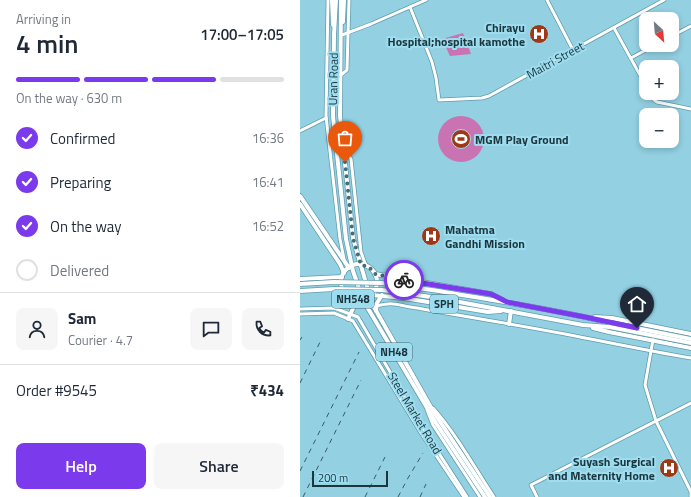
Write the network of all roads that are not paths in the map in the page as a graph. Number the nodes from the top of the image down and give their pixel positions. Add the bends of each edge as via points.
1 (328, 0) edge
2 (332, 0) edge
3 (336, 0) edge
4 (341, 0) edge
5 (344, 0) edge
6 (349, 0) edge
7 (426, 0) edge
8 (547, 0) edge
9 (664, 0) edge
10 (410, 7) junction
11 (691, 26) edge
12 (614, 28) junction
13 (679, 32) edge
14 (348, 33) junction
15 (334, 35) junction
16 (342, 35) junction
17 (573, 50) junction
18 (642, 52) edge
19 (631, 58) junction
20 (639, 73) edge
21 (341, 75) junction
22 (654, 100) edge
23 (691, 109) edge
24 (326, 118) junction
25 (300, 131) edge
26 (344, 146) junction
27 (300, 196) edge
28 (300, 204) edge
29 (344, 259) junction
30 (361, 265) junction
31 (366, 266) junction
32 (350, 267) junction
33 (375, 274) junction
34 (343, 275) junction
35 (300, 279) edge
36 (300, 284) edge
37 (300, 291) edge
38 (382, 295) junction
39 (370, 296) junction
40 (357, 300) junction
41 (362, 300) junction
42 (507, 302) junction
43 (376, 306) junction
44 (300, 309) edge
45 (506, 310) junction
46 (376, 311) junction
47 (511, 311) junction
48 (300, 314) edge
49 (349, 316) junction
50 (585, 317) junction
51 (509, 324) junction
52 (583, 325) junction
53 (610, 325) junction
54 (655, 327) junction
55 (691, 334) edge
56 (691, 339) edge
57 (652, 341) junction
58 (691, 343) edge
59 (691, 348) edge
60 (650, 352) junction
61 (691, 358) edge
62 (691, 403) edge
63 (426, 404) junction
64 (656, 421) junction
65 (691, 492) edge
66 (464, 497) edge
67 (467, 497) edge
68 (480, 497) edge
69 (485, 497) edge
70 (490, 497) edge
71 (494, 497) edge
72 (537, 497) edge
73 (691, 497) edge

1 - 24 street
2 - 15 highway, Uran Road
3 - 15 highway, Uran Road
4 - 16 highway, Uran Road
5 - 16 highway, Uran Road
6 - 14 street
7 - 10 street
8 - 17 street
9 - 12 street, Maitri Street
10 - 14 street
10 - 17 street, Maitri Street via 432,62 439,100 486,97
11 - 13 street
12 - 17 street, Maitri Street
12 - 19 street
14 - 16 street
14 - 21 street via 347,70
15 - 32 highway, Uran Road via 333,116
16 - 21 highway, Uran Road
18 - 19 street
19 - 20 street
21 - 26 highway, Uran Road via 340,116
22 - 23 street
24 - 25 street
24 - 29 street
26 - 30 highway, Uran Road via 353,238
26 - 31 street via 351,160 361,252
27 - 29 highway
28 - 34 highway via 340,264
29 - 32 highway
30 - 31 highway
30 - 32 highway
30 - 39 highway, Uran Road
31 - 33 highway, NH548
32 - 34 highway, NH548
32 - 41 highway
33 - 39 highway, NH548 via 377,285
33 - 42 highway, SPH via 491,294
34 - 35 highway
34 - 40 highway, NH548 via 344,292
36 - 42 highway, bridge via 382,283
37 - 45 highway, bridge via 382,290
38 - 39 highway, SPH
38 - 43 highway
38 - 45 highway, SPH via 488,312
39 - 41 highway, NH548
39 - 46 highway, NH48
40 - 41 highway, NH548
40 - 49 highway
41 - 63 highway, NH48
42 - 50 highway, SPH
43 - 46 highway
43 - 51 street via 391,303
44 - 49 street, Steel Market Road via 334,308
45 - 47 highway, SPH
46 - 63 highway, NH48
47 - 51 highway
47 - 52 highway, SPH
48 - 49 street, Steel Market Road via 334,313
49 - 66 street, Steel Market Road
49 - 67 street, Steel Market Road via 358,317 424,430
50 - 53 highway, SPH
50 - 54 highway via 612,318
51 - 60 street
52 - 53 highway, SPH
52 - 57 highway
53 - 56 highway, SPH, bridge
53 - 58 highway, SPH, bridge
54 - 55 highway
54 - 57 street
57 - 59 highway
57 - 60 street
60 - 61 street
60 - 64 street via 645,385
62 - 64 street
63 - 68 street via 433,425
63 - 69 highway, NH48
63 - 70 highway, NH48
63 - 71 street via 444,421
64 - 65 street
64 - 72 street via 531,485
65 - 73 street

